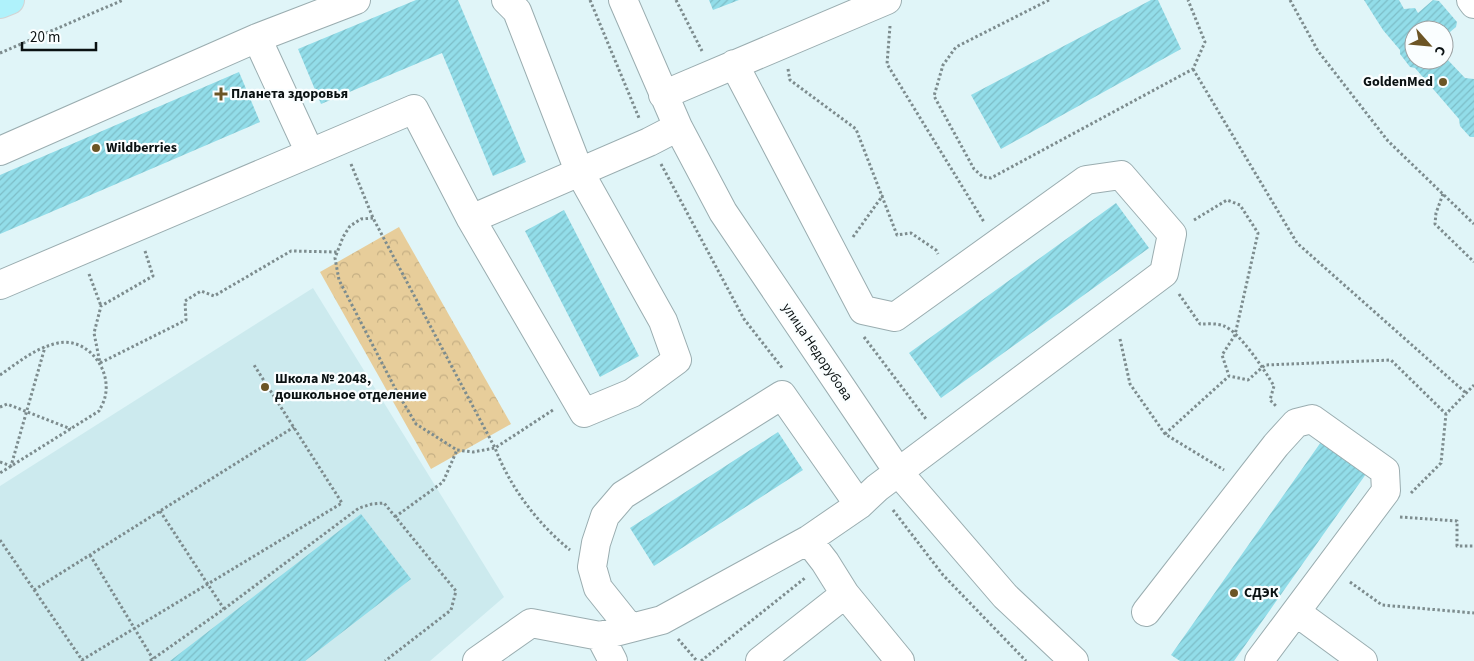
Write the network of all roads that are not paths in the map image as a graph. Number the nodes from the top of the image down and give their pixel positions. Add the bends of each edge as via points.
1 (10, 0) edge
2 (356, 0) edge
3 (506, 0) edge
4 (623, 0) edge
5 (1471, 0) edge
6 (0, 4) edge
7 (1474, 4) edge
8 (889, 9) edge
9 (257, 38) junction
10 (734, 64) junction
11 (663, 95) junction
12 (678, 127) junction
13 (0, 151) edge
14 (310, 153) junction
15 (579, 171) junction
16 (470, 219) junction
17 (0, 285) edge
18 (899, 473) junction
19 (859, 505) junction
20 (808, 540) junction
21 (845, 594) junction
22 (1146, 612) dead end
23 (1296, 612) junction
24 (630, 628) junction
25 (600, 636) junction
26 (477, 661) edge
27 (613, 661) edge
28 (760, 661) edge
29 (900, 661) edge
30 (1074, 661) edge
31 (1259, 661) edge
32 (1363, 661) edge

1 - 6 main road
2 - 9 street
3 - 15 street via 517,11
4 - 11 street, улица Недорубова
5 - 7 street
8 - 10 street
9 - 13 street
9 - 14 street
10 - 11 street
10 - 18 street via 863,310 895,317 1086,180 1122,175 1172,234 1164,273
11 - 12 street, улица Недорубова
12 - 15 street
12 - 18 street, улица Недорубова via 723,212
14 - 16 street via 414,109
14 - 17 street
15 - 16 street
15 - 16 street via 663,322 677,360 632,392 584,413
18 - 19 street via 876,488
18 - 30 street, улица Недорубова via 1005,596
19 - 20 street
19 - 24 street via 782,395 623,495 605,516 592,567 598,588
20 - 21 street
20 - 24 street via 662,620
21 - 28 street
21 - 29 street
22 - 23 street via 1296,423 1312,419 1385,471 1386,490
23 - 31 street
23 - 32 street
24 - 25 street
25 - 26 street via 531,623
25 - 27 street

